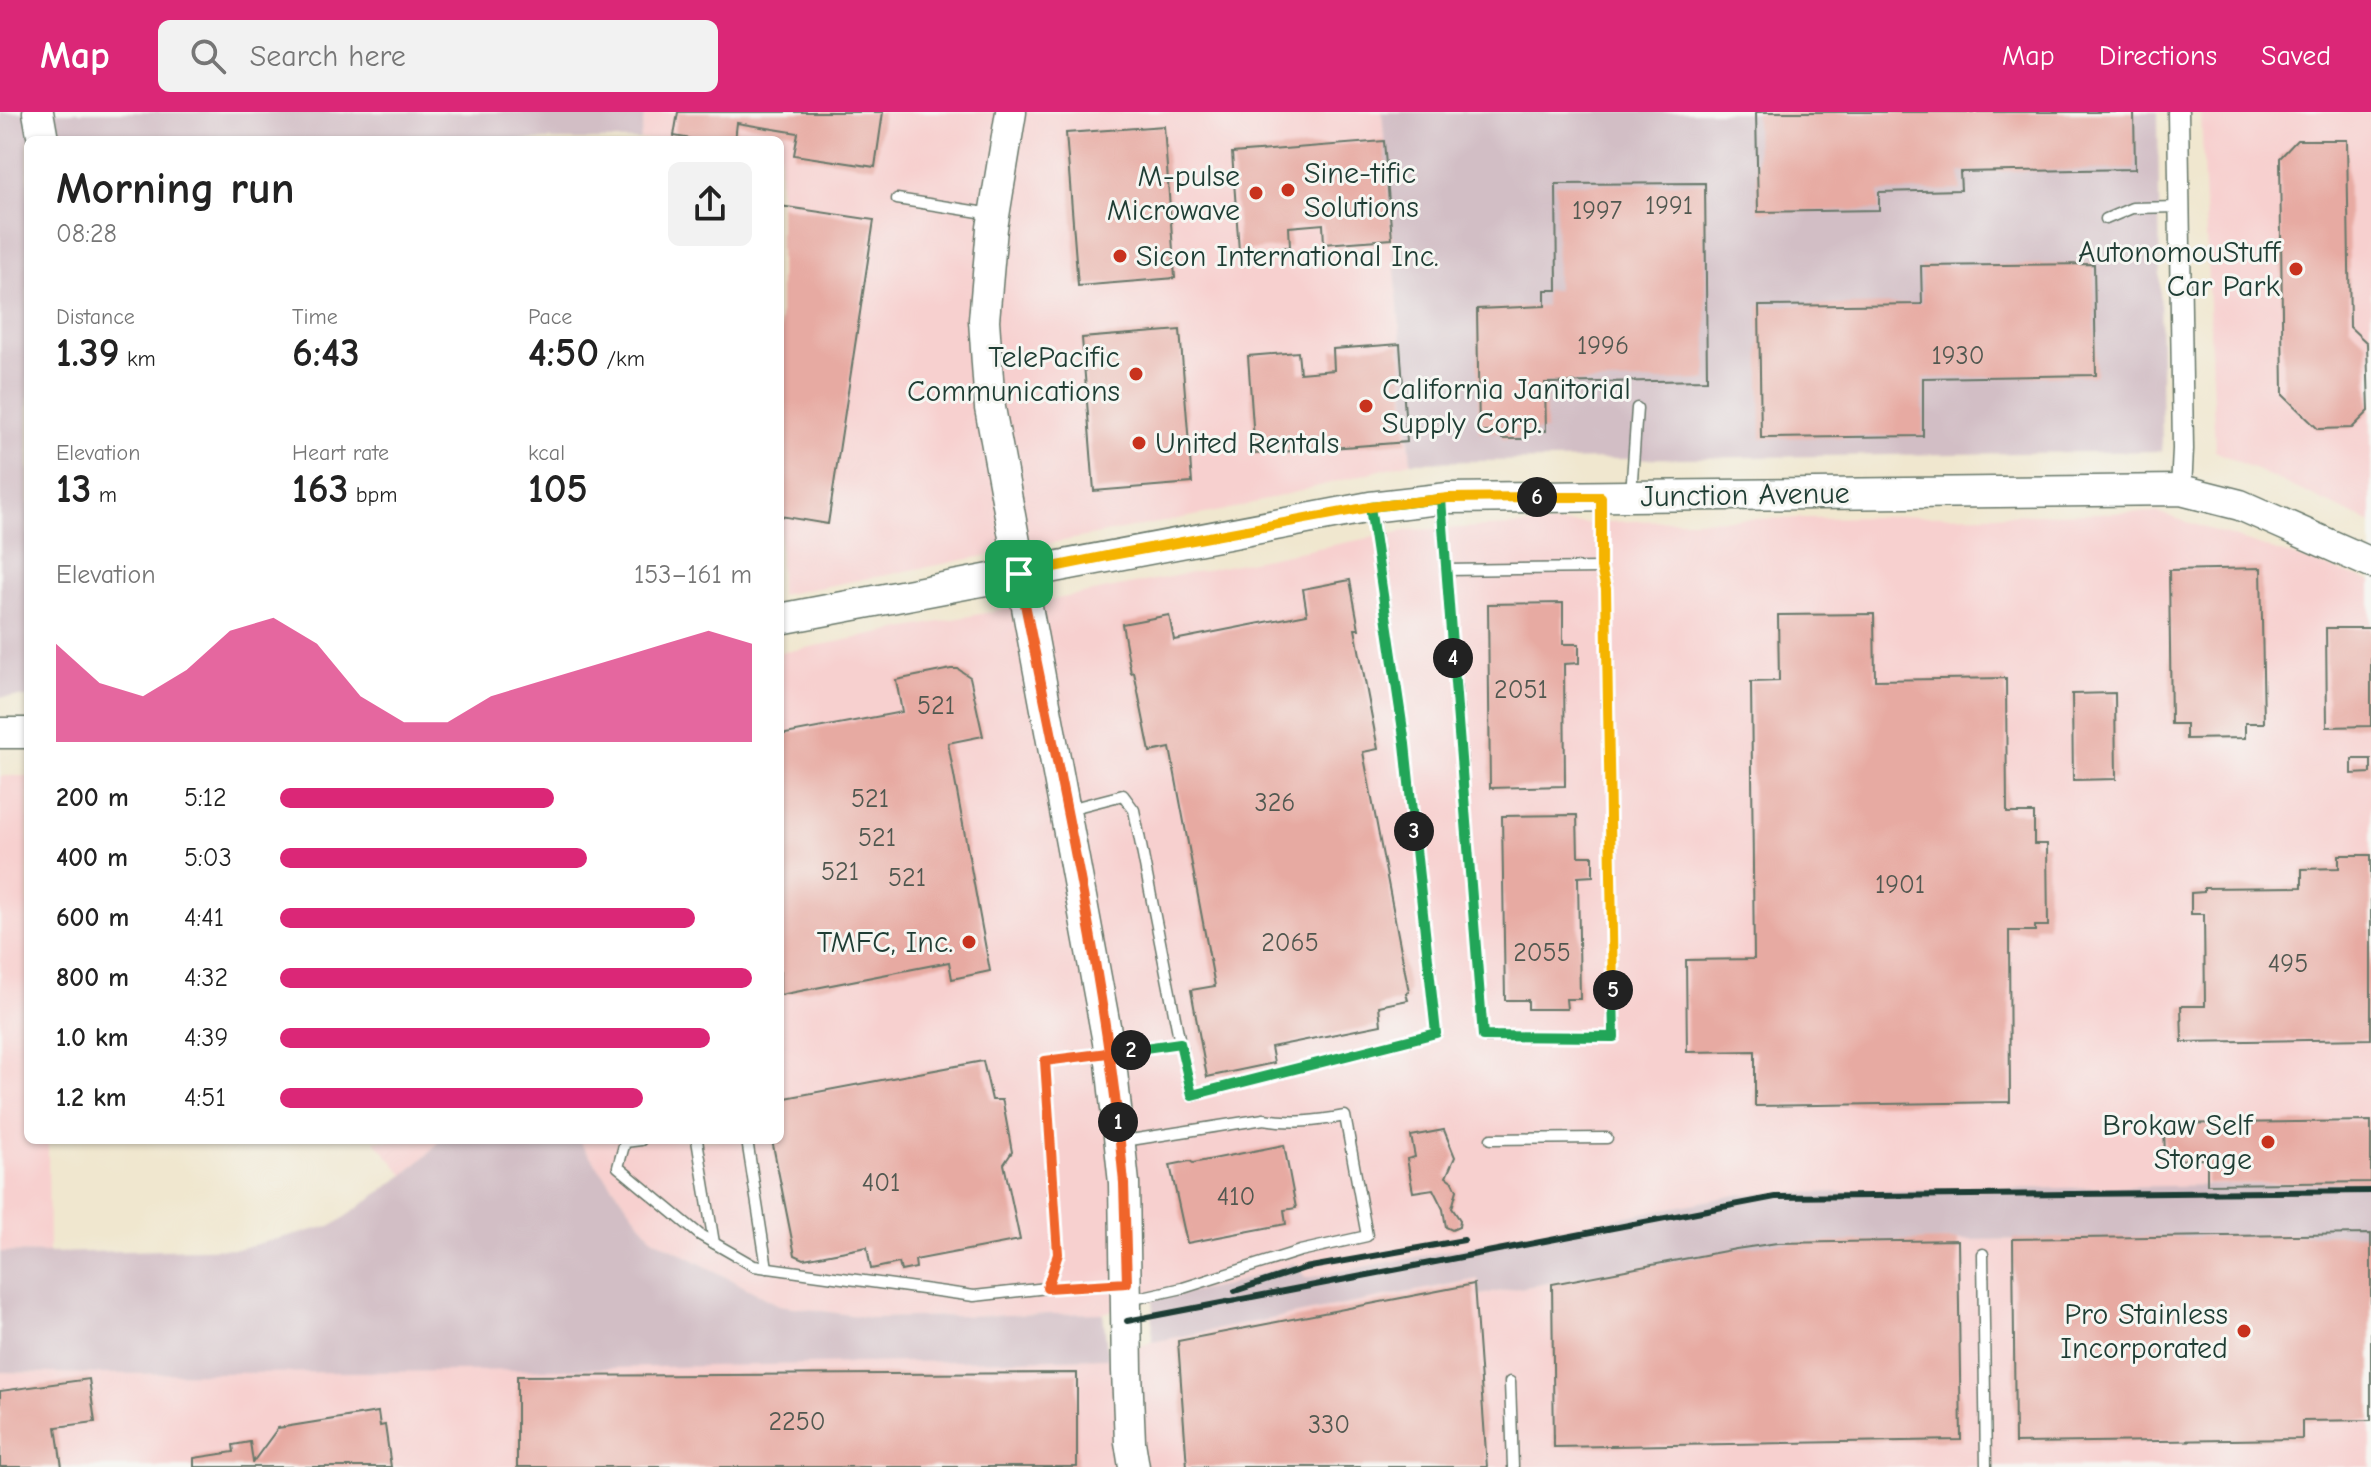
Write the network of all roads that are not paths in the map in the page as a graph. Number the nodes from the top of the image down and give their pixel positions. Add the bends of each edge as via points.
1 (38, 112) edge
2 (1011, 112) edge
3 (2178, 112) edge
4 (42, 136) edge
5 (897, 199) dead end
6 (2179, 207) junction
7 (994, 215) junction
8 (2106, 219) dead end
9 (1637, 408) dead end
10 (2181, 490) junction
11 (1631, 496) junction
12 (1601, 497) junction
13 (1441, 499) junction
14 (1370, 507) junction
15 (2371, 563) edge
16 (1601, 568) junction
17 (1446, 570) junction
18 (1019, 574) junction
19 (784, 618) edge
20 (0, 733) edge
21 (24, 733) edge
22 (1066, 810) junction
23 (1180, 1043) junction
24 (1110, 1053) junction
25 (1607, 1138) dead end
26 (1491, 1139) dead end
27 (1120, 1142) junction
28 (624, 1144) edge
29 (698, 1144) edge
30 (748, 1144) edge
31 (714, 1243) junction
32 (1983, 1254) dead end
33 (767, 1268) junction
34 (1047, 1288) junction
35 (1127, 1292) junction
36 (1510, 1382) dead end
37 (1134, 1467) edge
38 (1513, 1467) edge
39 (1986, 1467) edge

1 - 4 street
2 - 7 street
3 - 6 street
5 - 7 lane
6 - 8 lane via 2132,208
6 - 10 street
7 - 18 street via 984,320 990,408
9 - 11 lane
10 - 11 street, Junction Avenue
10 - 15 street, Junction Avenue via 2240,505
11 - 12 street, Junction Avenue
12 - 13 street, Junction Avenue
12 - 16 lane
13 - 14 street, Junction Avenue
13 - 17 lane
14 - 18 street, Junction Avenue
14 - 23 lane via 1405,744 1436,1033 1192,1095
16 - 17 lane
16 - 17 lane via 1606,589 1614,1037 1483,1036
18 - 19 street, Junction Avenue
18 - 22 street
20 - 21 street
22 - 23 lane via 1123,795 1134,810
22 - 24 street
23 - 24 lane
24 - 27 street
24 - 34 lane via 1045,1061 1058,1254
25 - 26 lane
27 - 35 street
27 - 35 lane via 1264,1119 1309,1122 1345,1116 1367,1236 1183,1288
28 - 31 lane via 618,1167
29 - 31 lane
30 - 33 lane
31 - 33 lane
32 - 39 lane
33 - 34 lane via 974,1296
34 - 35 lane
35 - 37 street
36 - 38 lane

